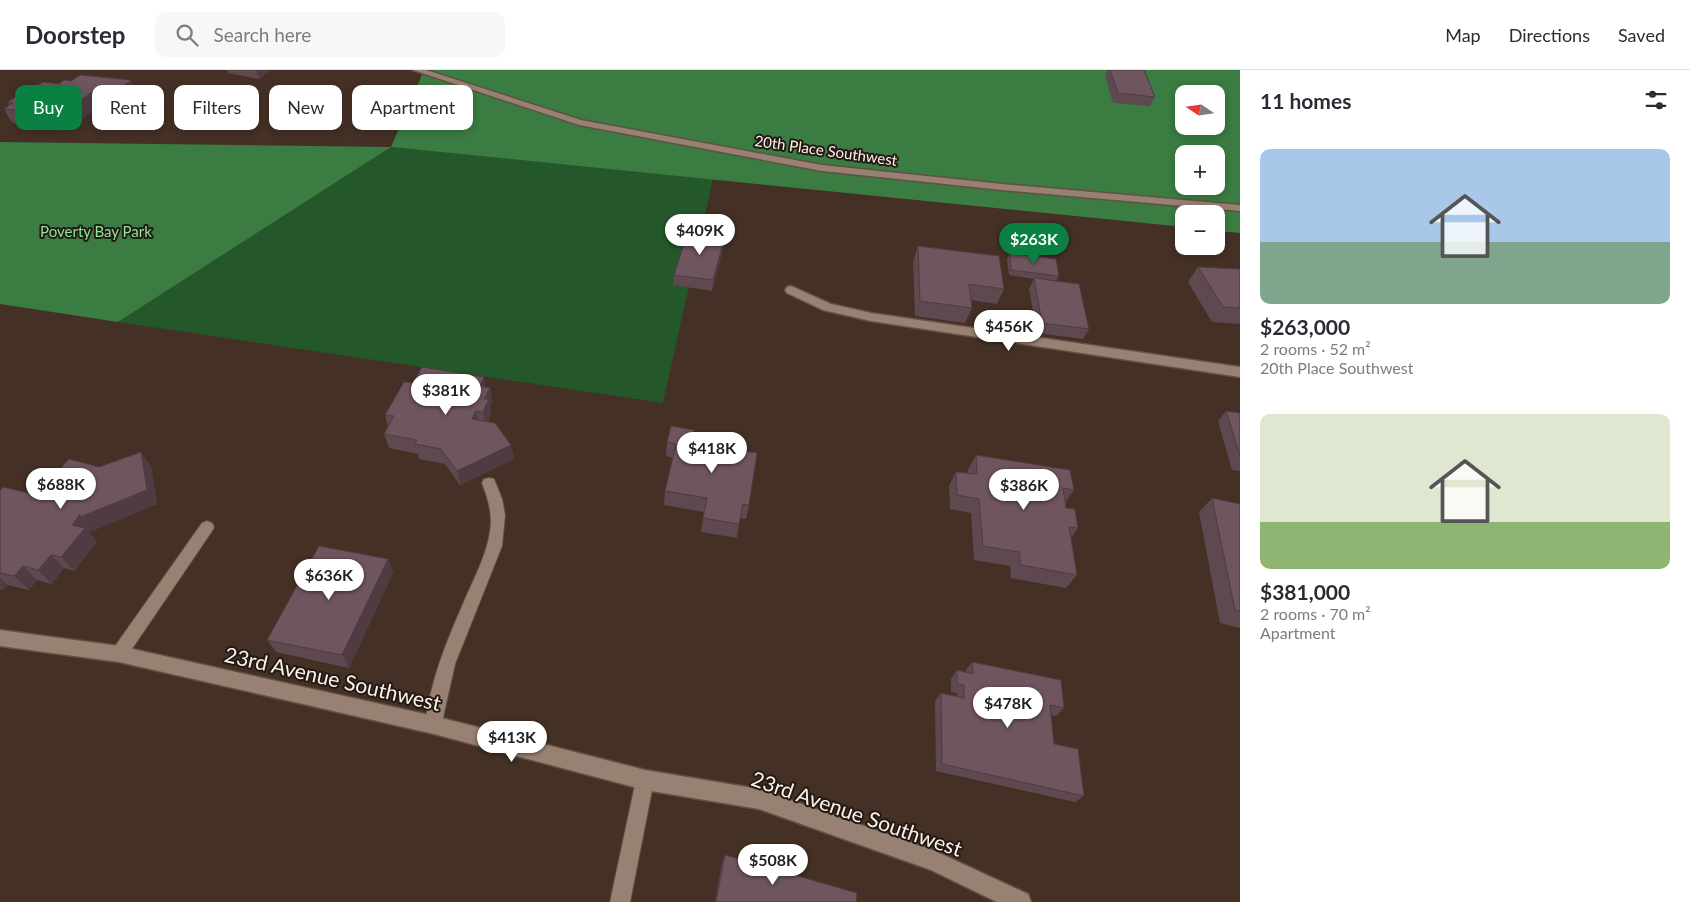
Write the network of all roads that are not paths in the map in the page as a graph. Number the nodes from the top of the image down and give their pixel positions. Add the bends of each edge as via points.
1 (417, 70) edge
2 (1240, 208) edge
3 (791, 290) dead end
4 (1240, 372) edge
5 (489, 483) dead end
6 (207, 527) dead end
7 (0, 638) edge
8 (119, 654) junction
9 (434, 725) junction
10 (645, 780) junction
11 (620, 902) edge
12 (1020, 902) edge

1 - 2 street, 20th Place Southwest via 579,122 822,168
3 - 4 street via 827,307 871,317
5 - 9 lane via 498,509 498,535 445,671 435,706
6 - 8 lane
7 - 8 street, 23rd Avenue Southwest
8 - 9 street, 23rd Avenue Southwest
9 - 10 street, 23rd Avenue Southwest
10 - 11 lane
10 - 12 street, 23rd Avenue Southwest via 759,799 935,861

